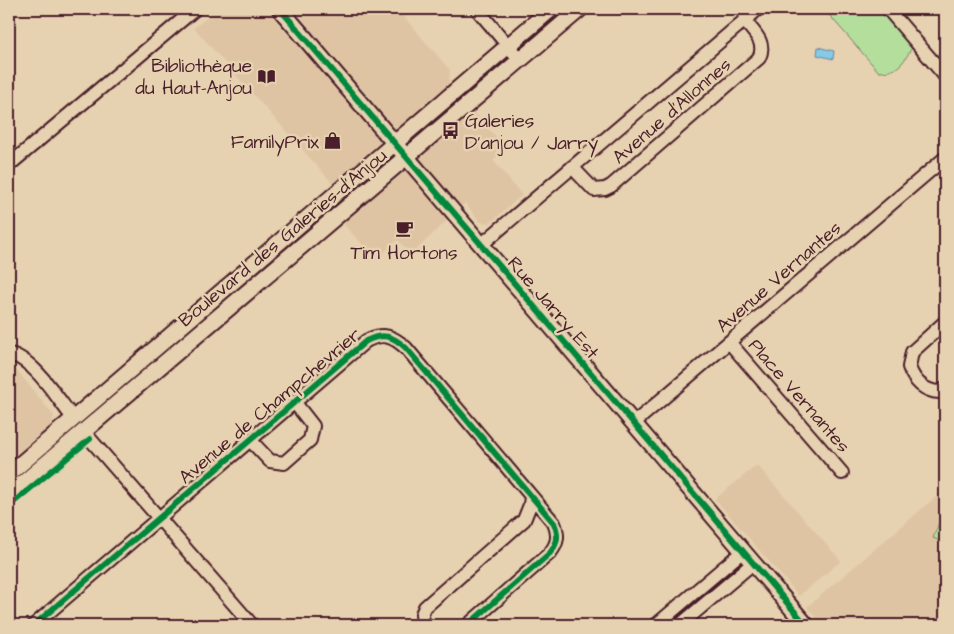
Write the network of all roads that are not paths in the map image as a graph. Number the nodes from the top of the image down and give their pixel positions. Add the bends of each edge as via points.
1 (195, 9) edge
2 (280, 9) edge
3 (477, 9) edge
4 (551, 9) edge
5 (580, 9) edge
6 (758, 9) edge
7 (888, 9) edge
8 (744, 20) junction
9 (508, 46) junction
10 (520, 60) junction
11 (945, 76) edge
12 (394, 143) junction
13 (407, 157) junction
14 (945, 158) edge
15 (9, 165) edge
16 (572, 167) junction
17 (481, 245) junction
18 (945, 322) edge
19 (729, 342) junction
20 (9, 354) edge
21 (945, 389) edge
22 (295, 403) junction
23 (73, 418) junction
24 (634, 423) junction
25 (84, 432) junction
26 (251, 441) junction
27 (842, 473) dead end
28 (9, 474) edge
29 (9, 495) edge
30 (531, 496) junction
31 (159, 518) junction
32 (742, 552) junction
33 (752, 564) junction
34 (34, 625) edge
35 (252, 625) edge
36 (423, 625) edge
37 (468, 625) edge
38 (656, 625) edge
39 (680, 625) edge
40 (806, 625) edge

1 - 15 street
2 - 12 street, Rue Jarry Est
3 - 9 street
4 - 9 street, Boulevard des Galeries-d'Anjou
5 - 10 street, Boulevard des Galeries-d'Anjou
6 - 8 street, Avenue d'Allonnes
7 - 11 street
8 - 16 street, Avenue d'Allonnes
8 - 16 street, Avenue d'Allonnes via 762,44 759,58 611,186 594,190
9 - 10 street
9 - 12 street, Boulevard des Galeries-d'Anjou
10 - 13 street, Boulevard des Galeries-d'Anjou
12 - 13 street, Rue Jarry Est
12 - 23 street, Boulevard des Galeries-d'Anjou
13 - 17 street, Rue Jarry Est
13 - 25 street, Boulevard des Galeries-d'Anjou
14 - 19 street, Avenue Vernantes
16 - 17 street, Avenue d'Allonnes
17 - 24 street, Rue Jarry Est
18 - 21 street via 912,352 909,367 925,388 939,392
19 - 24 street, Avenue Vernantes
19 - 27 street, Place Vernantes
20 - 23 street via 18,356 29,365
22 - 26 street, Avenue de Champchevrier
22 - 26 street, Avenue de Champchevrier via 313,426 310,440 284,463 270,461
22 - 30 street, Avenue de Champchevrier via 366,340 386,335 406,348
23 - 28 street, Boulevard des Galeries-d'Anjou
24 - 32 street, Rue Jarry Est
25 - 29 street, Boulevard des Galeries-d'Anjou
25 - 31 street
26 - 31 street, Avenue de Champchevrier
30 - 36 street via 524,520 425,607
30 - 37 street, Avenue de Champchevrier via 554,523 558,538 555,546
31 - 34 street, Avenue de Champchevrier
31 - 35 street
32 - 33 street, Rue Jarry Est
32 - 38 street
33 - 39 street
33 - 40 street, Rue Jarry Est

